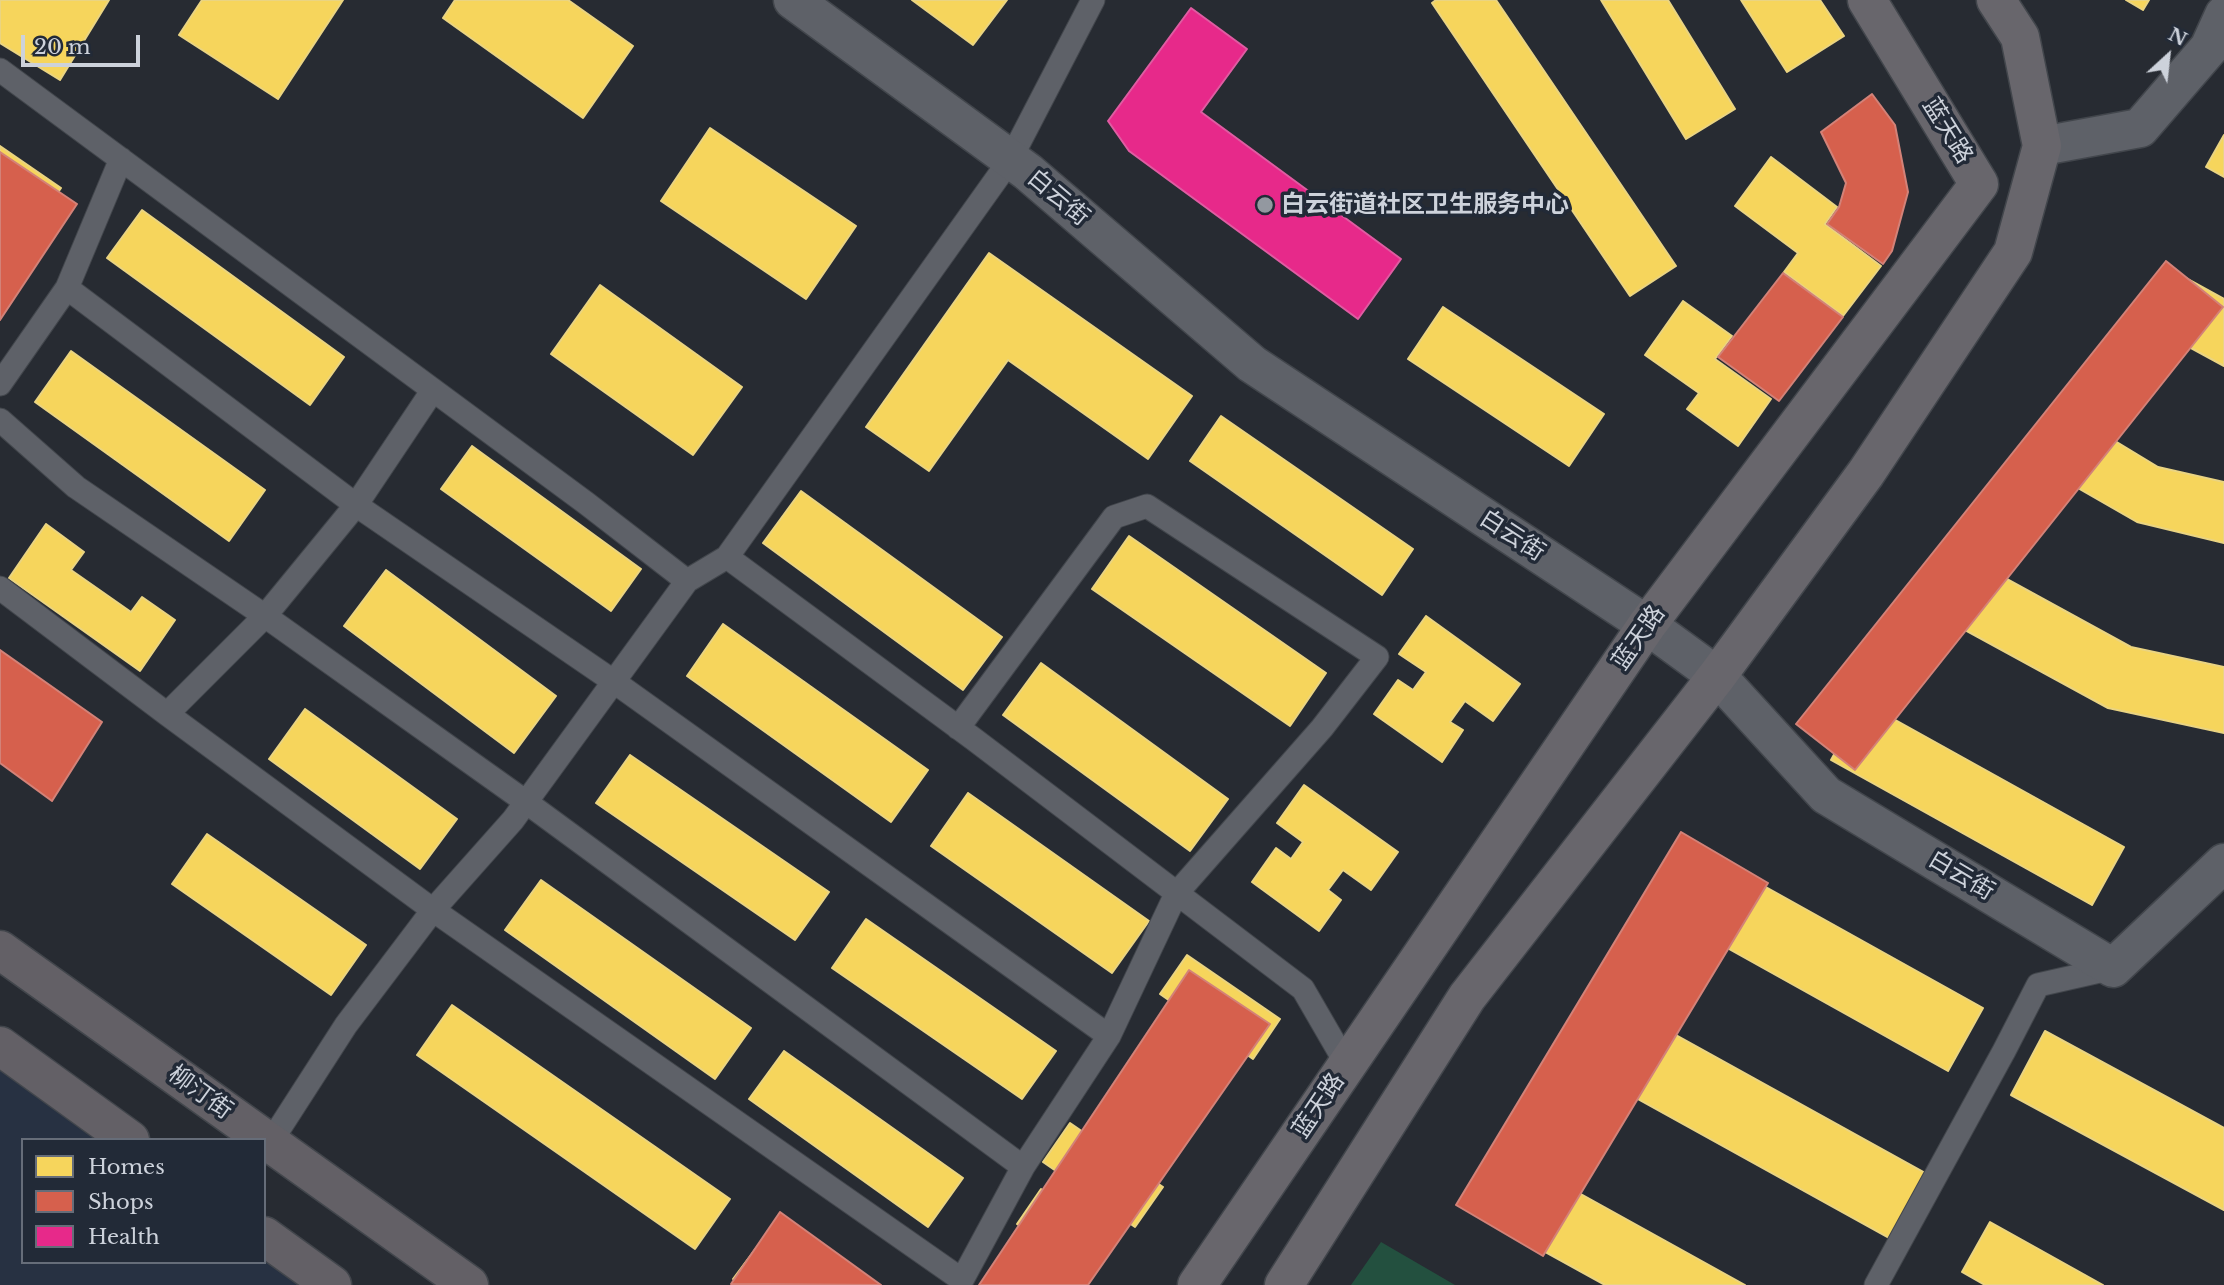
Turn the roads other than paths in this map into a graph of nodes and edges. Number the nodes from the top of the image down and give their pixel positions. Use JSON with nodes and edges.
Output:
{"nodes":[{"id":1,"x":793,"y":0,"type":"edge"},
{"id":2,"x":1093,"y":0,"type":"edge"},
{"id":3,"x":1867,"y":0,"type":"edge"},
{"id":4,"x":1996,"y":0,"type":"edge"},
{"id":5,"x":2219,"y":39,"type":"edge"},
{"id":6,"x":0,"y":70,"type":"edge"},
{"id":7,"x":2042,"y":146,"type":"junction"},
{"id":8,"x":121,"y":159,"type":"junction"},
{"id":9,"x":1010,"y":160,"type":"junction"},
{"id":10,"x":67,"y":288,"type":"junction"},
{"id":11,"x":0,"y":384,"type":"edge"},
{"id":12,"x":433,"y":390,"type":"junction"},
{"id":13,"x":0,"y":419,"type":"edge"},
{"id":14,"x":356,"y":505,"type":"junction"},
{"id":15,"x":726,"y":557,"type":"junction"},
{"id":16,"x":687,"y":580,"type":"junction"},
{"id":17,"x":0,"y":588,"type":"edge"},
{"id":18,"x":265,"y":616,"type":"junction"},
{"id":19,"x":1647,"y":625,"type":"junction"},
{"id":20,"x":1717,"y":676,"type":"junction"},
{"id":21,"x":613,"y":681,"type":"junction"},
{"id":22,"x":167,"y":714,"type":"junction"},
{"id":23,"x":958,"y":728,"type":"junction"},
{"id":24,"x":526,"y":802,"type":"junction"},
{"id":25,"x":2224,"y":863,"type":"edge"},
{"id":26,"x":1176,"y":894,"type":"junction"},
{"id":27,"x":433,"y":910,"type":"junction"},
{"id":28,"x":0,"y":950,"type":"edge"},
{"id":29,"x":2113,"y":968,"type":"junction"},
{"id":30,"x":1109,"y":1036,"type":"junction"},
{"id":31,"x":0,"y":1046,"type":"edge"},
{"id":32,"x":1348,"y":1065,"type":"junction"},
{"id":33,"x":127,"y":1138,"type":"edge"},
{"id":34,"x":263,"y":1138,"type":"edge"},
{"id":35,"x":266,"y":1140,"type":"edge"},
{"id":36,"x":270,"y":1143,"type":"junction"},
{"id":37,"x":1023,"y":1167,"type":"junction"},
{"id":38,"x":266,"y":1237,"type":"edge"},
{"id":39,"x":332,"y":1285,"type":"edge"},
{"id":40,"x":469,"y":1285,"type":"edge"},
{"id":41,"x":1197,"y":1285,"type":"edge"},
{"id":42,"x":1284,"y":1285,"type":"edge"},
{"id":43,"x":1876,"y":1285,"type":"edge"}],
"edges":[{"from":1,"to":9,"type":"street","name":"白云街"},
{"from":2,"to":9,"type":"lane"},
{"from":3,"to":19,"type":"street","name":"蓝天路"},
{"from":4,"to":7,"type":"street"},
{"from":5,"to":7,"type":"street"},
{"from":6,"to":8,"type":"lane"},
{"from":7,"to":20,"type":"street"},
{"from":8,"to":10,"type":"lane"},
{"from":8,"to":12,"type":"lane"},
{"from":9,"to":15,"type":"lane"},
{"from":9,"to":19,"type":"street","name":"白云街"},
{"from":10,"to":11,"type":"lane"},
{"from":10,"to":14,"type":"lane"},
{"from":12,"to":14,"type":"lane"},
{"from":12,"to":16,"type":"lane"},
{"from":13,"to":18,"type":"lane"},
{"from":14,"to":18,"type":"lane"},
{"from":14,"to":21,"type":"lane"},
{"from":15,"to":16,"type":"lane"},
{"from":15,"to":23,"type":"lane"},
{"from":16,"to":21,"type":"lane"},
{"from":17,"to":22,"type":"lane"},
{"from":18,"to":22,"type":"lane"},
{"from":18,"to":24,"type":"lane"},
{"from":19,"to":20,"type":"street","name":"白云街"},
{"from":19,"to":32,"type":"street","name":"蓝天路"},
{"from":20,"to":29,"type":"street","name":"白云街"},
{"from":20,"to":42,"type":"street"},
{"from":21,"to":24,"type":"lane"},
{"from":21,"to":30,"type":"lane"},
{"from":22,"to":27,"type":"lane"},
{"from":23,"to":26,"type":"lane"},
{"from":23,"to":26,"type":"lane"},
{"from":24,"to":27,"type":"lane"},
{"from":24,"to":37,"type":"lane"},
{"from":25,"to":29,"type":"street"},
{"from":26,"to":30,"type":"lane"},
{"from":26,"to":32,"type":"lane"},
{"from":27,"to":36,"type":"lane"},
{"from":27,"to":37,"type":"lane"},
{"from":28,"to":34,"type":"main road","name":"柳汀街"},
{"from":29,"to":43,"type":"lane"},
{"from":30,"to":37,"type":"lane"},
{"from":31,"to":33,"type":"main road"},
{"from":32,"to":41,"type":"street","name":"蓝天路"},
{"from":35,"to":36,"type":"main road","name":"柳汀街"},
{"from":36,"to":40,"type":"main road","name":"柳汀街"},
{"from":38,"to":39,"type":"main road"}]}
